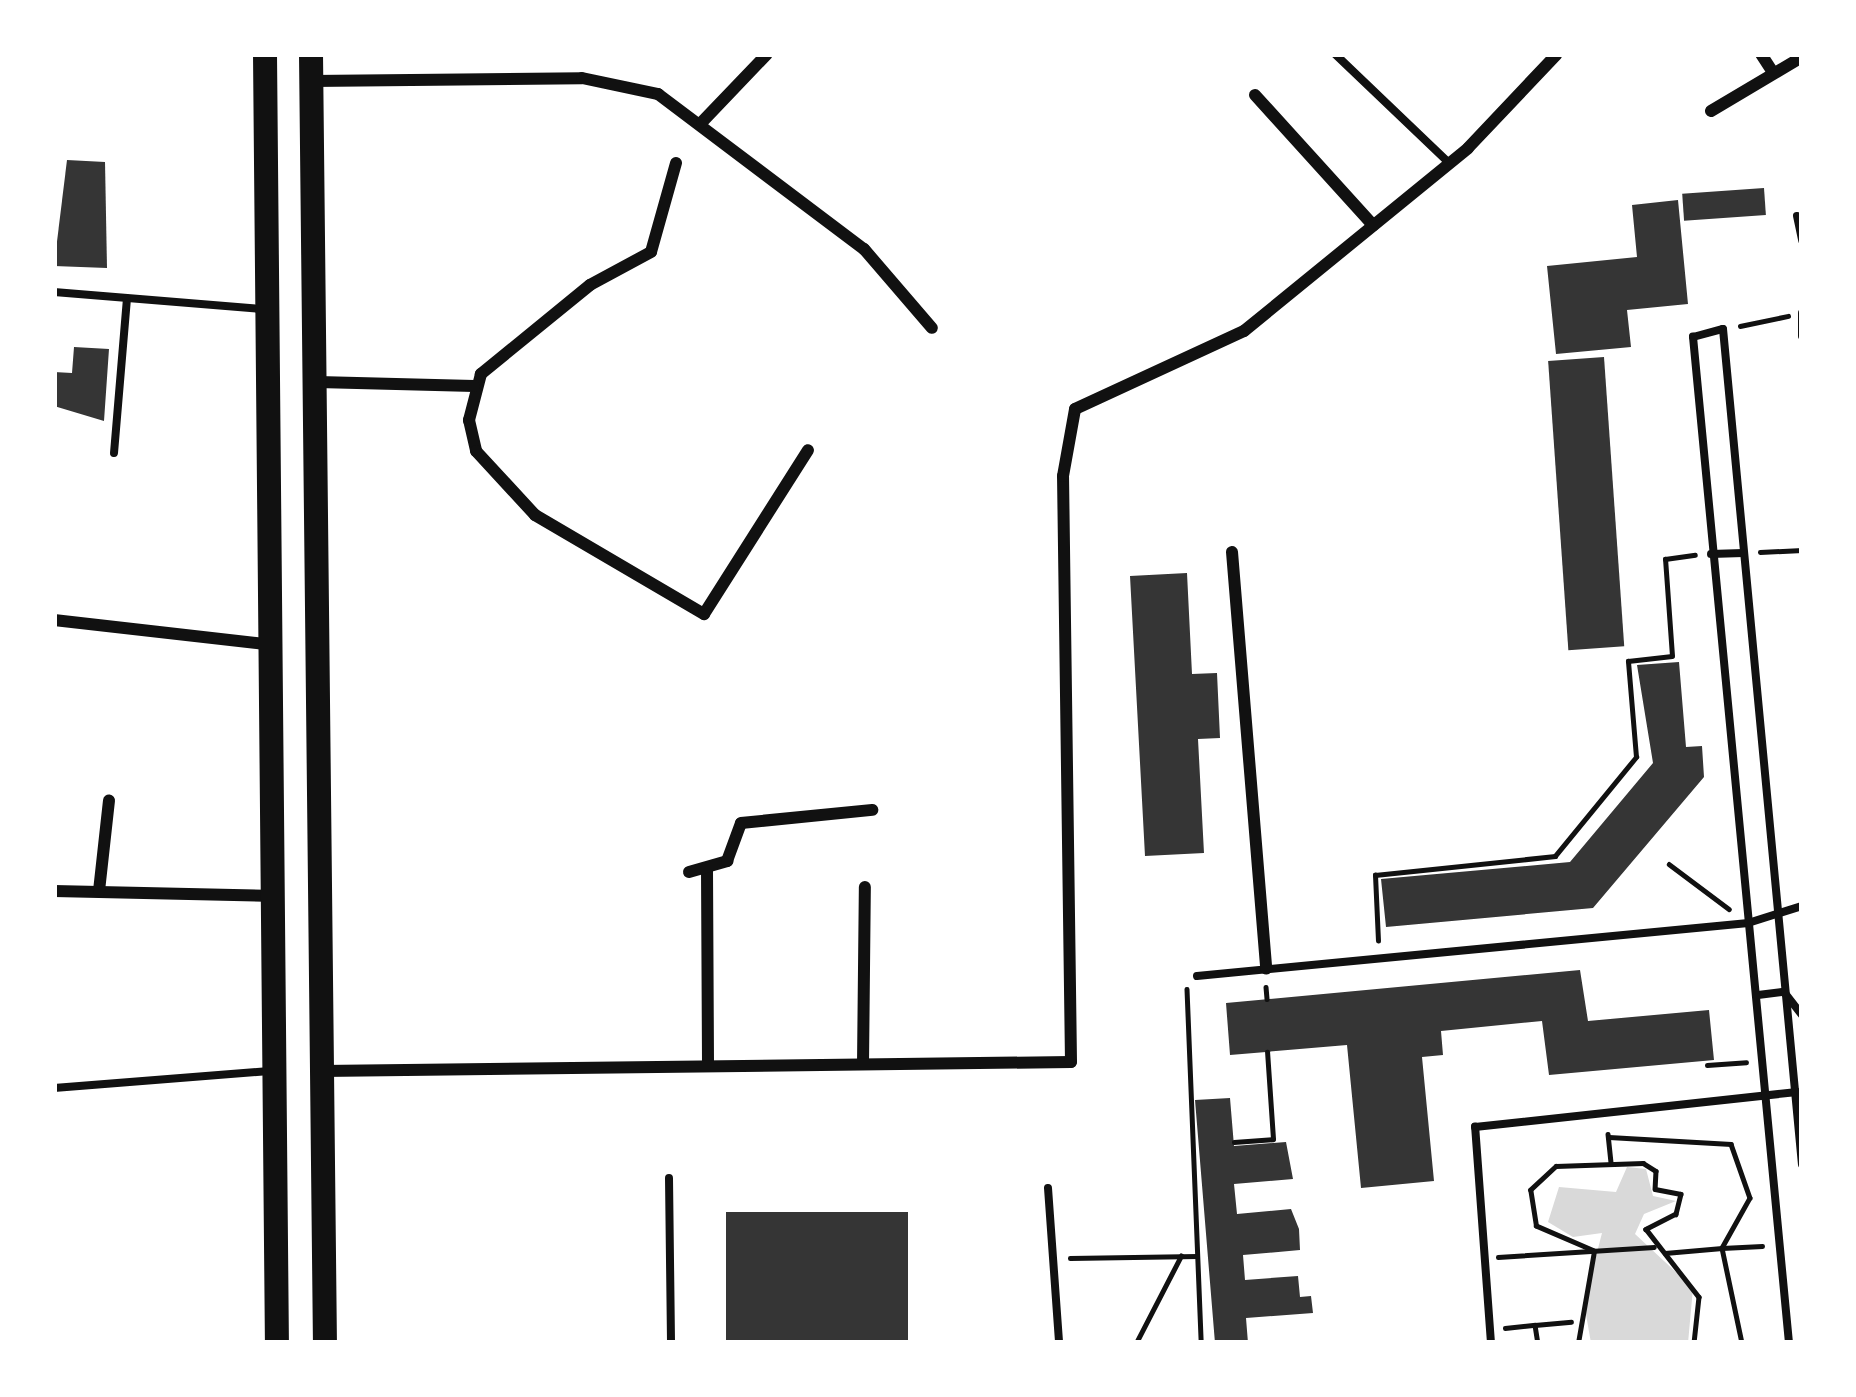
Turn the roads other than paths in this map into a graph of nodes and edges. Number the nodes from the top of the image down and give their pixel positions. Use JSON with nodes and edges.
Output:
{"nodes":[{"id":1,"x":265,"y":54,"type":"edge"},
{"id":2,"x":311,"y":54,"type":"edge"},
{"id":3,"x":766,"y":54,"type":"edge"},
{"id":4,"x":1335,"y":54,"type":"edge"},
{"id":5,"x":1557,"y":54,"type":"edge"},
{"id":6,"x":1761,"y":54,"type":"edge"},
{"id":7,"x":1802,"y":57,"type":"edge"},
{"id":8,"x":1772,"y":71,"type":"junction"},
{"id":9,"x":311,"y":81,"type":"junction"},
{"id":10,"x":1255,"y":95,"type":"dead end"},
{"id":11,"x":1711,"y":111,"type":"dead end"},
{"id":12,"x":702,"y":122,"type":"junction"},
{"id":13,"x":676,"y":163,"type":"dead end"},
{"id":14,"x":1449,"y":164,"type":"junction"},
{"id":15,"x":1797,"y":216,"type":"dead end"},
{"id":16,"x":1373,"y":225,"type":"junction"},
{"id":17,"x":1802,"y":240,"type":"edge"},
{"id":18,"x":54,"y":292,"type":"edge"},
{"id":19,"x":128,"y":298,"type":"junction"},
{"id":20,"x":269,"y":310,"type":"junction"},
{"id":21,"x":1800,"y":314,"type":"edge"},
{"id":22,"x":932,"y":328,"type":"dead end"},
{"id":23,"x":1802,"y":336,"type":"edge"},
{"id":24,"x":318,"y":382,"type":"junction"},
{"id":25,"x":475,"y":386,"type":"junction"},
{"id":26,"x":808,"y":450,"type":"dead end"},
{"id":27,"x":114,"y":453,"type":"dead end"},
{"id":28,"x":1232,"y":552,"type":"dead end"},
{"id":29,"x":1743,"y":553,"type":"junction"},
{"id":30,"x":1711,"y":554,"type":"junction"},
{"id":31,"x":54,"y":620,"type":"edge"},
{"id":32,"x":273,"y":645,"type":"junction"},
{"id":33,"x":109,"y":801,"type":"dead end"},
{"id":34,"x":872,"y":810,"type":"dead end"},
{"id":35,"x":707,"y":869,"type":"junction"},
{"id":36,"x":689,"y":872,"type":"dead end"},
{"id":37,"x":865,"y":887,"type":"dead end"},
{"id":38,"x":54,"y":891,"type":"edge"},
{"id":39,"x":98,"y":891,"type":"junction"},
{"id":40,"x":276,"y":896,"type":"junction"},
{"id":41,"x":1802,"y":906,"type":"edge"},
{"id":42,"x":1778,"y":908,"type":"junction"},
{"id":43,"x":1748,"y":923,"type":"junction"},
{"id":44,"x":1266,"y":969,"type":"junction"},
{"id":45,"x":1197,"y":976,"type":"road end"},
{"id":46,"x":1784,"y":992,"type":"junction"},
{"id":47,"x":1758,"y":995,"type":"junction"},
{"id":48,"x":1802,"y":1015,"type":"edge"},
{"id":49,"x":863,"y":1064,"type":"junction"},
{"id":50,"x":708,"y":1066,"type":"junction"},
{"id":51,"x":273,"y":1071,"type":"junction"},
{"id":52,"x":322,"y":1071,"type":"junction"},
{"id":53,"x":54,"y":1088,"type":"edge"},
{"id":54,"x":1796,"y":1092,"type":"junction"},
{"id":55,"x":1766,"y":1093,"type":"junction"},
{"id":56,"x":1802,"y":1164,"type":"edge"},
{"id":57,"x":669,"y":1178,"type":"dead end"},
{"id":58,"x":1048,"y":1188,"type":"dead end"},
{"id":59,"x":277,"y":1343,"type":"edge"},
{"id":60,"x":325,"y":1343,"type":"edge"},
{"id":61,"x":671,"y":1343,"type":"edge"},
{"id":62,"x":1059,"y":1343,"type":"edge"},
{"id":63,"x":1491,"y":1343,"type":"edge"},
{"id":64,"x":1789,"y":1343,"type":"edge"}],
"edges":[{"from":1,"to":20,"type":"highway"},
{"from":2,"to":9,"type":"highway"},
{"from":3,"to":12,"type":"street"},
{"from":4,"to":14,"type":"lane"},
{"from":5,"to":14,"type":"street"},
{"from":6,"to":8,"type":"street"},
{"from":7,"to":8,"type":"street"},
{"from":8,"to":11,"type":"street"},
{"from":9,"to":12,"type":"street"},
{"from":9,"to":24,"type":"highway"},
{"from":10,"to":16,"type":"street"},
{"from":12,"to":22,"type":"street"},
{"from":13,"to":25,"type":"street"},
{"from":14,"to":16,"type":"street"},
{"from":15,"to":17,"type":"lane"},
{"from":16,"to":49,"type":"street"},
{"from":18,"to":19,"type":"lane"},
{"from":19,"to":20,"type":"lane"},
{"from":19,"to":27,"type":"lane"},
{"from":20,"to":32,"type":"highway"},
{"from":21,"to":23,"type":"lane"},
{"from":24,"to":25,"type":"street"},
{"from":24,"to":52,"type":"highway"},
{"from":25,"to":26,"type":"street"},
{"from":28,"to":44,"type":"street"},
{"from":29,"to":30,"type":"lane"},
{"from":29,"to":30,"type":"lane"},
{"from":29,"to":42,"type":"lane"},
{"from":30,"to":43,"type":"lane"},
{"from":31,"to":32,"type":"street"},
{"from":32,"to":40,"type":"highway"},
{"from":33,"to":39,"type":"street"},
{"from":34,"to":35,"type":"street"},
{"from":35,"to":36,"type":"street"},
{"from":35,"to":50,"type":"street"},
{"from":37,"to":49,"type":"street"},
{"from":38,"to":39,"type":"street"},
{"from":39,"to":40,"type":"street"},
{"from":40,"to":51,"type":"highway"},
{"from":41,"to":42,"type":"lane"},
{"from":42,"to":43,"type":"lane"},
{"from":42,"to":46,"type":"lane"},
{"from":43,"to":44,"type":"lane"},
{"from":43,"to":47,"type":"lane"},
{"from":44,"to":45,"type":"lane"},
{"from":46,"to":47,"type":"lane"},
{"from":46,"to":48,"type":"lane"},
{"from":46,"to":54,"type":"lane"},
{"from":47,"to":55,"type":"lane"},
{"from":49,"to":50,"type":"street"},
{"from":50,"to":52,"type":"street"},
{"from":51,"to":53,"type":"lane"},
{"from":51,"to":59,"type":"highway"},
{"from":52,"to":60,"type":"highway"},
{"from":54,"to":55,"type":"lane"},
{"from":54,"to":56,"type":"lane"},
{"from":55,"to":63,"type":"lane"},
{"from":55,"to":64,"type":"lane"},
{"from":57,"to":61,"type":"lane"},
{"from":58,"to":62,"type":"lane"}]}
